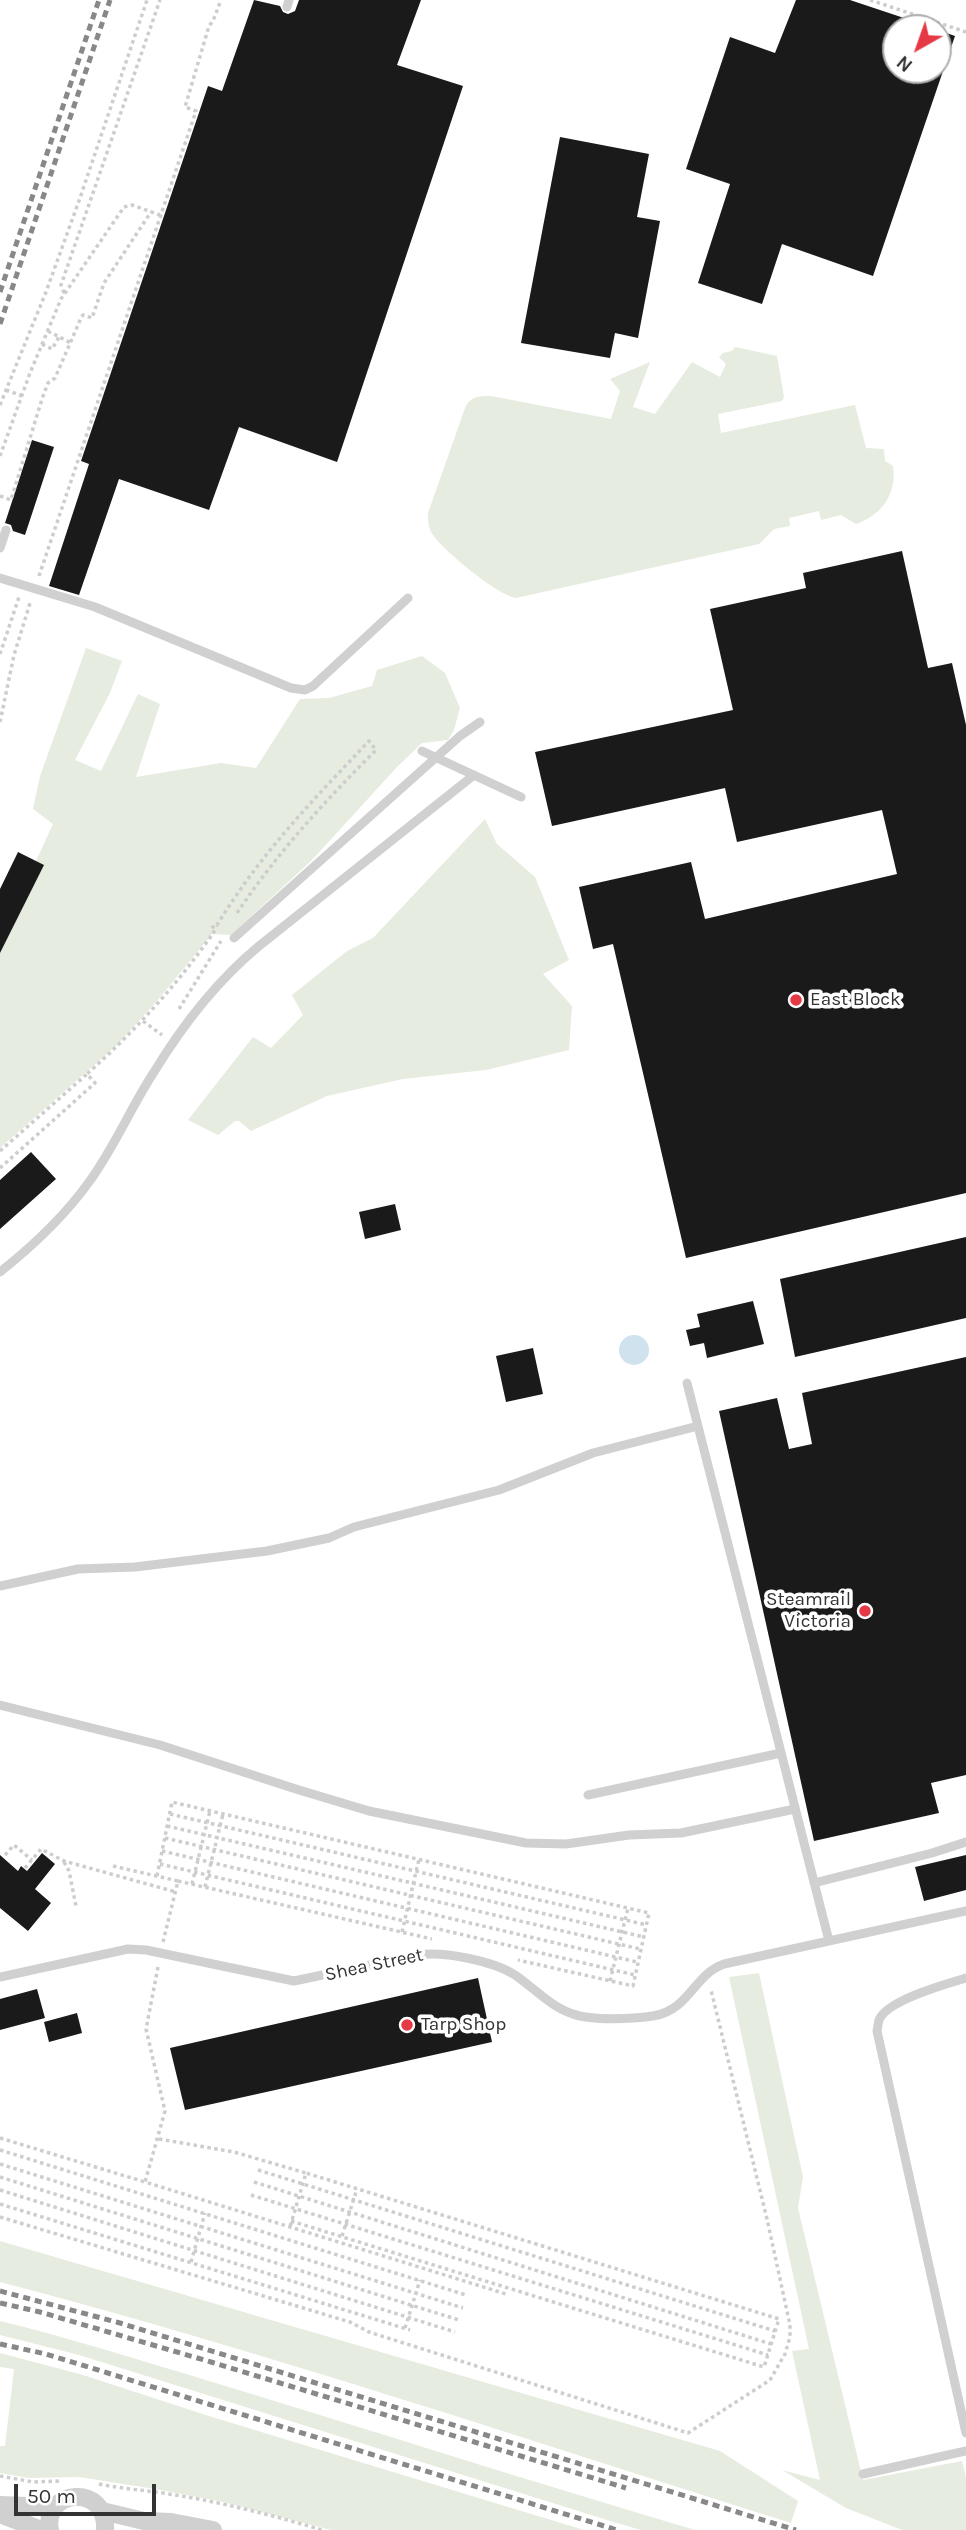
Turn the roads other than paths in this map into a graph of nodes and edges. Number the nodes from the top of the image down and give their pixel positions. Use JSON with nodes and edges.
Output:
{"nodes":[{"id":1,"x":6,"y":530,"type":"dead end"},
{"id":2,"x":0,"y":548,"type":"edge"},
{"id":3,"x":0,"y":578,"type":"edge"},
{"id":4,"x":408,"y":597,"type":"dead end"},
{"id":5,"x":481,"y":722,"type":"dead end"},
{"id":6,"x":422,"y":751,"type":"dead end"},
{"id":7,"x":436,"y":758,"type":"junction"},
{"id":8,"x":474,"y":775,"type":"junction"},
{"id":9,"x":521,"y":797,"type":"dead end"},
{"id":10,"x":234,"y":938,"type":"dead end"},
{"id":11,"x":0,"y":1272,"type":"edge"},
{"id":12,"x":687,"y":1383,"type":"dead end"},
{"id":13,"x":698,"y":1426,"type":"junction"},
{"id":14,"x":0,"y":1586,"type":"edge"},
{"id":15,"x":0,"y":1705,"type":"edge"},
{"id":16,"x":781,"y":1753,"type":"junction"},
{"id":17,"x":588,"y":1795,"type":"dead end"},
{"id":18,"x":795,"y":1809,"type":"junction"},
{"id":19,"x":966,"y":1842,"type":"edge"},
{"id":20,"x":814,"y":1883,"type":"junction"},
{"id":21,"x":966,"y":1911,"type":"edge"},
{"id":22,"x":829,"y":1941,"type":"junction"},
{"id":23,"x":0,"y":1977,"type":"edge"},
{"id":24,"x":966,"y":1979,"type":"edge"},
{"id":25,"x":966,"y":2433,"type":"edge"},
{"id":26,"x":966,"y":2451,"type":"edge"},
{"id":27,"x":863,"y":2474,"type":"dead end"},
{"id":28,"x":0,"y":2505,"type":"edge"},
{"id":29,"x":55,"y":2507,"type":"junction"},
{"id":30,"x":102,"y":2511,"type":"junction"},
{"id":31,"x":0,"y":2514,"type":"edge"},
{"id":32,"x":144,"y":2521,"type":"junction"},
{"id":33,"x":41,"y":2530,"type":"edge"},
{"id":34,"x":50,"y":2530,"type":"edge"},
{"id":35,"x":104,"y":2530,"type":"edge"},
{"id":36,"x":121,"y":2530,"type":"edge"},
{"id":37,"x":213,"y":2530,"type":"edge"}],
"edges":[{"from":1,"to":2,"type":"lane"},
{"from":3,"to":4,"type":"lane"},
{"from":5,"to":7,"type":"lane"},
{"from":6,"to":7,"type":"lane"},
{"from":7,"to":8,"type":"lane"},
{"from":7,"to":10,"type":"lane"},
{"from":8,"to":9,"type":"lane"},
{"from":8,"to":11,"type":"lane"},
{"from":12,"to":13,"type":"lane"},
{"from":13,"to":14,"type":"lane"},
{"from":13,"to":16,"type":"lane"},
{"from":15,"to":18,"type":"lane"},
{"from":16,"to":17,"type":"lane"},
{"from":16,"to":18,"type":"lane"},
{"from":18,"to":20,"type":"lane"},
{"from":19,"to":20,"type":"lane"},
{"from":20,"to":22,"type":"lane"},
{"from":21,"to":22,"type":"lane"},
{"from":22,"to":23,"type":"lane","name":"Shea Street"},
{"from":24,"to":25,"type":"lane"},
{"from":26,"to":27,"type":"lane"},
{"from":28,"to":29,"type":"street"},
{"from":29,"to":30,"type":"street"},
{"from":29,"to":34,"type":"street"},
{"from":30,"to":32,"type":"street"},
{"from":30,"to":35,"type":"street"},
{"from":31,"to":33,"type":"street"},
{"from":32,"to":36,"type":"street"},
{"from":32,"to":37,"type":"street"}]}
